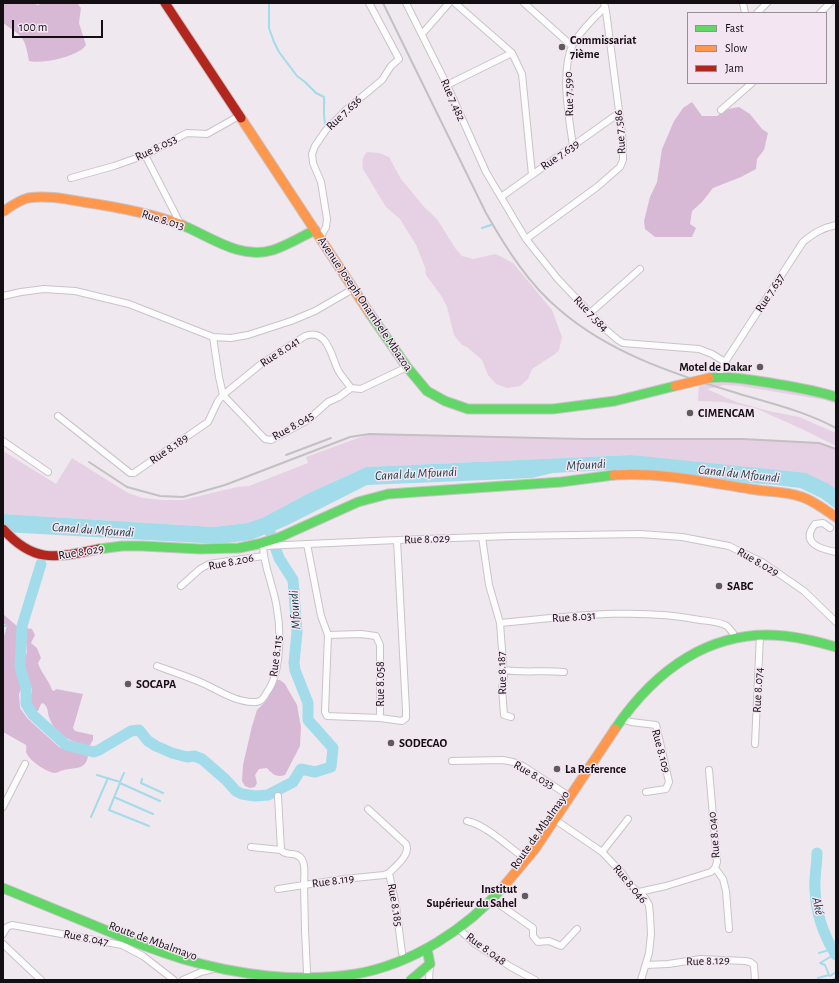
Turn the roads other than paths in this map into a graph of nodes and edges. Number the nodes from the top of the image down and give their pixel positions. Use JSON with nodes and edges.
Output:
{"nodes":[{"id":1,"x":165,"y":3,"type":"edge"},
{"id":2,"x":369,"y":3,"type":"edge"},
{"id":3,"x":406,"y":3,"type":"edge"},
{"id":4,"x":449,"y":3,"type":"edge"},
{"id":5,"x":455,"y":3,"type":"edge"},
{"id":6,"x":524,"y":3,"type":"edge"},
{"id":7,"x":767,"y":3,"type":"edge"},
{"id":8,"x":830,"y":3,"type":"edge"},
{"id":9,"x":605,"y":5,"type":"edge"},
{"id":10,"x":758,"y":12,"type":"edge"},
{"id":11,"x":821,"y":12,"type":"edge"},
{"id":12,"x":422,"y":34,"type":"junction"},
{"id":13,"x":572,"y":46,"type":"junction"},
{"id":14,"x":512,"y":53,"type":"junction"},
{"id":15,"x":751,"y":84,"type":"edge"},
{"id":16,"x":447,"y":85,"type":"junction"},
{"id":17,"x":721,"y":110,"type":"dead end"},
{"id":18,"x":619,"y":113,"type":"junction"},
{"id":19,"x":239,"y":116,"type":"junction"},
{"id":20,"x":573,"y":146,"type":"junction"},
{"id":21,"x":145,"y":155,"type":"junction"},
{"id":22,"x":532,"y":175,"type":"junction"},
{"id":23,"x":71,"y":178,"type":"dead end"},
{"id":24,"x":501,"y":197,"type":"junction"},
{"id":25,"x":3,"y":213,"type":"edge"},
{"id":26,"x":181,"y":225,"type":"junction"},
{"id":27,"x":836,"y":225,"type":"edge"},
{"id":28,"x":315,"y":230,"type":"junction"},
{"id":29,"x":320,"y":238,"type":"junction"},
{"id":30,"x":526,"y":239,"type":"junction"},
{"id":31,"x":640,"y":269,"type":"dead end"},
{"id":32,"x":353,"y":289,"type":"junction"},
{"id":33,"x":3,"y":296,"type":"edge"},
{"id":34,"x":590,"y":313,"type":"junction"},
{"id":35,"x":213,"y":337,"type":"junction"},
{"id":36,"x":725,"y":362,"type":"junction"},
{"id":37,"x":407,"y":367,"type":"junction"},
{"id":38,"x":714,"y":378,"type":"junction"},
{"id":39,"x":351,"y":388,"type":"junction"},
{"id":40,"x":223,"y":395,"type":"junction"},
{"id":41,"x":836,"y":397,"type":"edge"},
{"id":42,"x":58,"y":416,"type":"dead end"},
{"id":43,"x":3,"y":441,"type":"edge"},
{"id":44,"x":48,"y":472,"type":"dead end"},
{"id":45,"x":836,"y":516,"type":"edge"},
{"id":46,"x":830,"y":528,"type":"dead end"},
{"id":47,"x":5,"y":533,"type":"edge"},
{"id":48,"x":482,"y":537,"type":"junction"},
{"id":49,"x":397,"y":540,"type":"junction"},
{"id":50,"x":307,"y":544,"type":"junction"},
{"id":51,"x":261,"y":545,"type":"junction"},
{"id":52,"x":836,"y":552,"type":"edge"},
{"id":53,"x":263,"y":556,"type":"junction"},
{"id":54,"x":181,"y":586,"type":"dead end"},
{"id":55,"x":836,"y":622,"type":"edge"},
{"id":56,"x":500,"y":623,"type":"junction"},
{"id":57,"x":734,"y":632,"type":"junction"},
{"id":58,"x":328,"y":635,"type":"junction"},
{"id":59,"x":760,"y":635,"type":"junction"},
{"id":60,"x":836,"y":641,"type":"edge"},
{"id":61,"x":836,"y":647,"type":"edge"},
{"id":62,"x":156,"y":666,"type":"dead end"},
{"id":63,"x":503,"y":670,"type":"junction"},
{"id":64,"x":564,"y":672,"type":"dead end"},
{"id":65,"x":511,"y":717,"type":"dead end"},
{"id":66,"x":380,"y":718,"type":"junction"},
{"id":67,"x":622,"y":719,"type":"junction"},
{"id":68,"x":755,"y":744,"type":"dead end"},
{"id":69,"x":452,"y":760,"type":"dead end"},
{"id":70,"x":25,"y":764,"type":"dead end"},
{"id":71,"x":709,"y":770,"type":"dead end"},
{"id":72,"x":646,"y":792,"type":"dead end"},
{"id":73,"x":566,"y":794,"type":"junction"},
{"id":74,"x":278,"y":796,"type":"dead end"},
{"id":75,"x":3,"y":807,"type":"edge"},
{"id":76,"x":368,"y":809,"type":"dead end"},
{"id":77,"x":552,"y":818,"type":"junction"},
{"id":78,"x":628,"y":819,"type":"dead end"},
{"id":79,"x":467,"y":821,"type":"dead end"},
{"id":80,"x":251,"y":847,"type":"dead end"},
{"id":81,"x":281,"y":850,"type":"junction"},
{"id":82,"x":602,"y":852,"type":"junction"},
{"id":83,"x":523,"y":857,"type":"junction"},
{"id":84,"x":715,"y":868,"type":"junction"},
{"id":85,"x":389,"y":873,"type":"junction"},
{"id":86,"x":3,"y":881,"type":"edge"},
{"id":87,"x":304,"y":885,"type":"junction"},
{"id":88,"x":3,"y":888,"type":"edge"},
{"id":89,"x":278,"y":889,"type":"dead end"},
{"id":90,"x":639,"y":892,"type":"junction"},
{"id":91,"x":493,"y":900,"type":"junction"},
{"id":92,"x":459,"y":929,"type":"junction"},
{"id":93,"x":577,"y":929,"type":"dead end"},
{"id":94,"x":730,"y":929,"type":"dead end"},
{"id":95,"x":3,"y":934,"type":"edge"},
{"id":96,"x":3,"y":944,"type":"edge"},
{"id":97,"x":427,"y":949,"type":"junction"},
{"id":98,"x":402,"y":953,"type":"junction"},
{"id":99,"x":430,"y":964,"type":"junction"},
{"id":100,"x":646,"y":965,"type":"junction"},
{"id":101,"x":219,"y":968,"type":"junction"},
{"id":102,"x":307,"y":972,"type":"junction"},
{"id":103,"x":41,"y":980,"type":"edge"},
{"id":104,"x":174,"y":980,"type":"edge"},
{"id":105,"x":183,"y":980,"type":"edge"},
{"id":106,"x":411,"y":980,"type":"edge"},
{"id":107,"x":429,"y":980,"type":"edge"},
{"id":108,"x":535,"y":980,"type":"edge"},
{"id":109,"x":641,"y":980,"type":"edge"},
{"id":110,"x":755,"y":980,"type":"edge"}],
"edges":[{"from":1,"to":19,"type":"main road","name":"Avenue Joseph Onambele Mbazoa"},
{"from":2,"to":29,"type":"street","name":"Rue 7.636"},
{"from":3,"to":12,"type":"street","name":"Rue 7.482"},
{"from":4,"to":12,"type":"street"},
{"from":5,"to":14,"type":"street"},
{"from":6,"to":13,"type":"street"},
{"from":7,"to":10,"type":"street"},
{"from":8,"to":11,"type":"street"},
{"from":9,"to":13,"type":"street","name":"Rue 7.590"},
{"from":9,"to":18,"type":"street","name":"Rue 7.586"},
{"from":12,"to":16,"type":"street","name":"Rue 7.482"},
{"from":13,"to":20,"type":"street","name":"Rue 7.590"},
{"from":14,"to":16,"type":"street"},
{"from":14,"to":22,"type":"street"},
{"from":15,"to":17,"type":"street"},
{"from":16,"to":24,"type":"street","name":"Rue 7.482"},
{"from":18,"to":20,"type":"street","name":"Rue 7.639"},
{"from":18,"to":30,"type":"street","name":"Rue 7.586"},
{"from":19,"to":21,"type":"street","name":"Rue 8.053"},
{"from":19,"to":28,"type":"main road","name":"Avenue Joseph Onambele Mbazoa"},
{"from":20,"to":22,"type":"street","name":"Rue 7.639"},
{"from":21,"to":23,"type":"street","name":"Rue 8.053"},
{"from":21,"to":26,"type":"street"},
{"from":22,"to":24,"type":"street","name":"Rue 7.639"},
{"from":24,"to":30,"type":"street","name":"Rue 7.584"},
{"from":25,"to":26,"type":"main road","name":"Rue 8.013"},
{"from":26,"to":28,"type":"main road","name":"Rue 8.013"},
{"from":27,"to":36,"type":"street","name":"Rue 7.637"},
{"from":28,"to":29,"type":"main road","name":"Avenue Joseph Onambele Mbazoa"},
{"from":29,"to":32,"type":"main road","name":"Avenue Joseph Onambele Mbazoa"},
{"from":30,"to":34,"type":"street","name":"Rue 7.584"},
{"from":31,"to":34,"type":"street"},
{"from":32,"to":35,"type":"street"},
{"from":32,"to":37,"type":"main road","name":"Avenue Joseph Onambele Mbazoa"},
{"from":33,"to":35,"type":"street"},
{"from":34,"to":36,"type":"street","name":"Rue 7.584"},
{"from":35,"to":40,"type":"street"},
{"from":36,"to":38,"type":"street","name":"Rue 7.637"},
{"from":37,"to":38,"type":"main road","name":"Avenue Joseph Onambele Mbazoa","bridge":true},
{"from":37,"to":39,"type":"street"},
{"from":38,"to":41,"type":"main road","name":"Avenue Joseph Onambele Mbazoa"},
{"from":39,"to":40,"type":"street","name":"Rue 8.045"},
{"from":39,"to":40,"type":"street","name":"Rue 8.041"},
{"from":40,"to":42,"type":"street","name":"Rue 8.189"},
{"from":43,"to":44,"type":"street"},
{"from":45,"to":51,"type":"main road"},
{"from":46,"to":52,"type":"street"},
{"from":47,"to":51,"type":"main road","name":"Rue 8.029"},
{"from":48,"to":49,"type":"street","name":"Rue 8.029"},
{"from":48,"to":55,"type":"street","name":"Rue 8.029"},
{"from":48,"to":56,"type":"street"},
{"from":49,"to":50,"type":"street","name":"Rue 8.029"},
{"from":49,"to":66,"type":"street","name":"Rue 8.058"},
{"from":50,"to":51,"type":"street","name":"Rue 8.029"},
{"from":50,"to":58,"type":"street"},
{"from":51,"to":53,"type":"street","name":"Rue 8.115"},
{"from":53,"to":54,"type":"street","name":"Rue 8.206"},
{"from":53,"to":62,"type":"street","name":"Rue 8.115"},
{"from":56,"to":57,"type":"street","name":"Rue 8.031"},
{"from":56,"to":63,"type":"street","name":"Rue 8.187"},
{"from":57,"to":60,"type":"main road","name":"Route de Mbalmayo"},
{"from":57,"to":73,"type":"main road","name":"Route de Mbalmayo"},
{"from":58,"to":66,"type":"street","name":"Rue 8.058"},
{"from":58,"to":66,"type":"street"},
{"from":59,"to":61,"type":"main road"},
{"from":59,"to":67,"type":"main road"},
{"from":59,"to":68,"type":"street","name":"Rue 8.074"},
{"from":63,"to":64,"type":"street"},
{"from":63,"to":65,"type":"street","name":"Rue 8.187"},
{"from":67,"to":72,"type":"street","name":"Rue 8.109"},
{"from":67,"to":77,"type":"main road"},
{"from":69,"to":73,"type":"street","name":"Rue 8.033"},
{"from":70,"to":75,"type":"street"},
{"from":71,"to":84,"type":"street","name":"Rue 8.040"},
{"from":73,"to":77,"type":"main road","name":"Route de Mbalmayo"},
{"from":74,"to":81,"type":"street"},
{"from":76,"to":85,"type":"street","name":"Rue 8.185"},
{"from":77,"to":82,"type":"street","name":"Rue 8.046"},
{"from":77,"to":83,"type":"main road","name":"Route de Mbalmayo"},
{"from":77,"to":91,"type":"main road"},
{"from":78,"to":82,"type":"street"},
{"from":79,"to":83,"type":"street"},
{"from":80,"to":81,"type":"street"},
{"from":81,"to":87,"type":"street"},
{"from":82,"to":90,"type":"street","name":"Rue 8.046"},
{"from":83,"to":98,"type":"main road","name":"Route de Mbalmayo"},
{"from":84,"to":90,"type":"street","name":"Rue 8.040"},
{"from":84,"to":94,"type":"street"},
{"from":85,"to":87,"type":"street","name":"Rue 8.119"},
{"from":85,"to":98,"type":"street","name":"Rue 8.185"},
{"from":86,"to":102,"type":"main road","name":"Route de Mbalmayo"},
{"from":87,"to":89,"type":"street"},
{"from":87,"to":102,"type":"street","name":"Rue 8.119"},
{"from":88,"to":101,"type":"main road"},
{"from":90,"to":100,"type":"street","name":"Rue 8.046"},
{"from":91,"to":92,"type":"main road"},
{"from":91,"to":93,"type":"street"},
{"from":92,"to":97,"type":"main road"},
{"from":92,"to":108,"type":"street","name":"Rue 8.048"},
{"from":95,"to":104,"type":"street","name":"Rue 8.047"},
{"from":96,"to":103,"type":"street"},
{"from":97,"to":99,"type":"main road"},
{"from":97,"to":101,"type":"main road"},
{"from":98,"to":102,"type":"main road","name":"Route de Mbalmayo"},
{"from":99,"to":106,"type":"main road"},
{"from":99,"to":107,"type":"street"},
{"from":100,"to":109,"type":"street","name":"Rue 8.046"},
{"from":100,"to":110,"type":"street","name":"Rue 8.129"},
{"from":101,"to":105,"type":"street"}]}
